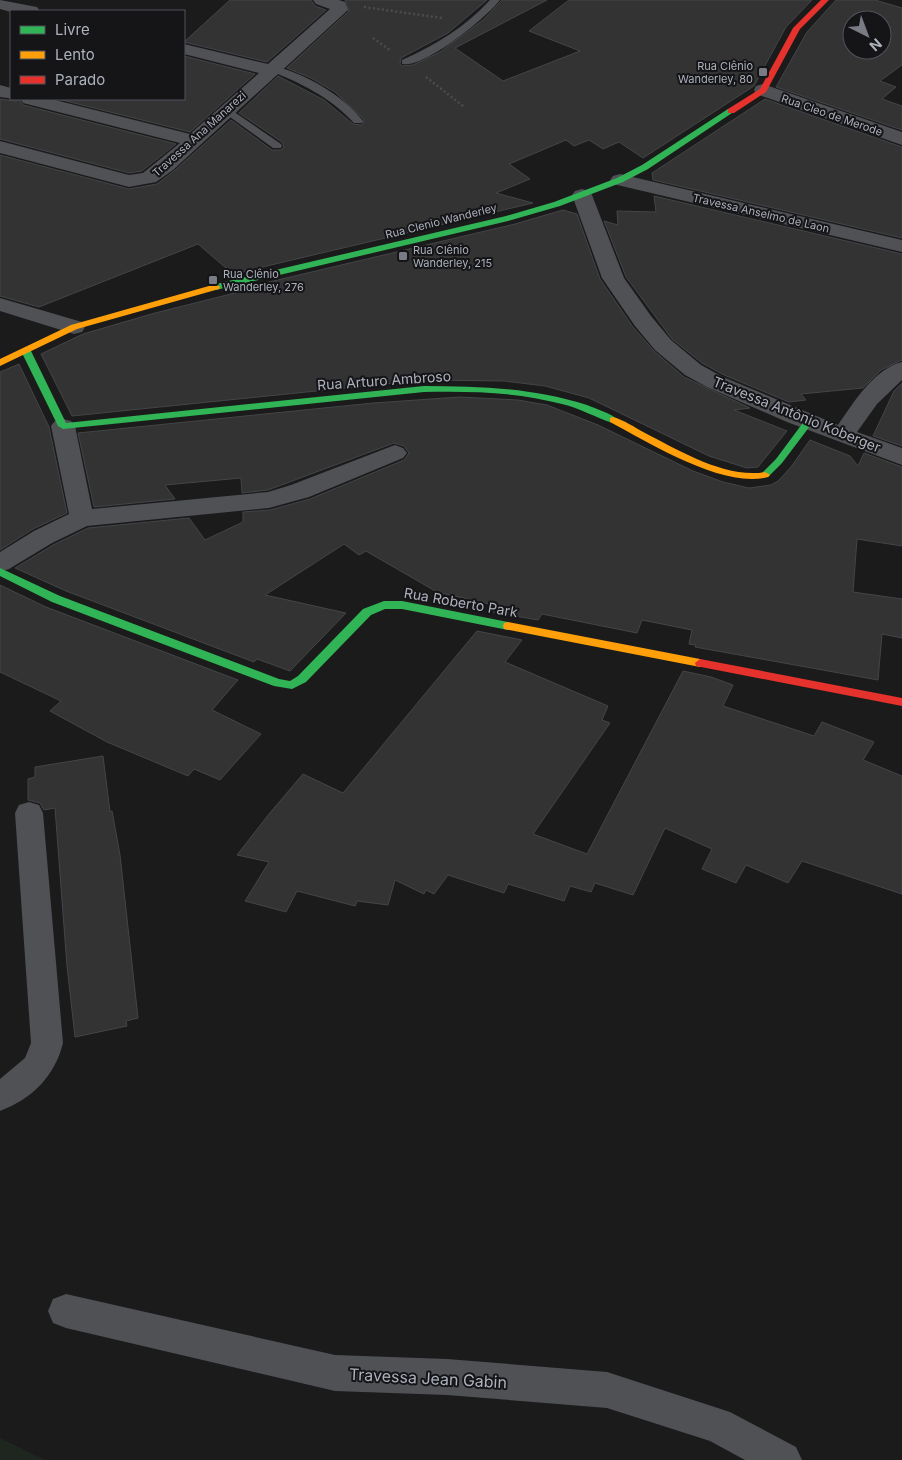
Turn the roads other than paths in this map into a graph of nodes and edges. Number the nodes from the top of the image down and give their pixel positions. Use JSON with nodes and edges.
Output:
{"nodes":[{"id":1,"x":496,"y":0,"type":"edge"},
{"id":2,"x":825,"y":0,"type":"edge"},
{"id":3,"x":330,"y":3,"type":"edge"},
{"id":4,"x":0,"y":4,"type":"edge"},
{"id":5,"x":27,"y":10,"type":"edge"},
{"id":6,"x":185,"y":49,"type":"edge"},
{"id":7,"x":406,"y":62,"type":"dead end"},
{"id":8,"x":271,"y":69,"type":"junction"},
{"id":9,"x":763,"y":90,"type":"junction"},
{"id":10,"x":34,"y":100,"type":"edge"},
{"id":11,"x":227,"y":110,"type":"junction"},
{"id":12,"x":358,"y":121,"type":"dead end"},
{"id":13,"x":902,"y":139,"type":"edge"},
{"id":14,"x":194,"y":141,"type":"junction"},
{"id":15,"x":277,"y":146,"type":"dead end"},
{"id":16,"x":0,"y":147,"type":"edge"},
{"id":17,"x":620,"y":180,"type":"junction"},
{"id":18,"x":582,"y":195,"type":"junction"},
{"id":19,"x":902,"y":246,"type":"edge"},
{"id":20,"x":0,"y":304,"type":"edge"},
{"id":21,"x":74,"y":327,"type":"junction"},
{"id":22,"x":26,"y":350,"type":"junction"},
{"id":23,"x":0,"y":364,"type":"edge"},
{"id":24,"x":902,"y":369,"type":"edge"},
{"id":25,"x":808,"y":422,"type":"junction"},
{"id":26,"x":63,"y":426,"type":"junction"},
{"id":27,"x":843,"y":435,"type":"junction"},
{"id":28,"x":395,"y":453,"type":"dead end"},
{"id":29,"x":902,"y":457,"type":"edge"},
{"id":30,"x":82,"y":518,"type":"junction"},
{"id":31,"x":0,"y":563,"type":"edge"},
{"id":32,"x":0,"y":572,"type":"edge"},
{"id":33,"x":902,"y":702,"type":"edge"},
{"id":34,"x":29,"y":813,"type":"dead end"},
{"id":35,"x":0,"y":1096,"type":"edge"},
{"id":36,"x":66,"y":1311,"type":"dead end"},
{"id":37,"x":783,"y":1460,"type":"edge"}],
"edges":[{"from":1,"to":7,"type":"lane"},
{"from":2,"to":9,"type":"street","name":"Rua Clenio Wanderley"},
{"from":3,"to":8,"type":"street","name":"Travessa Ana Manarezi"},
{"from":4,"to":5,"type":"street"},
{"from":6,"to":8,"type":"street"},
{"from":8,"to":11,"type":"street","name":"Travessa Ana Manarezi"},
{"from":8,"to":12,"type":"lane"},
{"from":9,"to":13,"type":"street","name":"Rua Cleo de Merode"},
{"from":9,"to":17,"type":"street","name":"Rua Clenio Wanderley"},
{"from":10,"to":14,"type":"street"},
{"from":11,"to":14,"type":"street","name":"Travessa Ana Manarezi"},
{"from":11,"to":15,"type":"lane"},
{"from":14,"to":16,"type":"street","name":"Travessa Ana Manarezi"},
{"from":17,"to":18,"type":"street","name":"Rua Clenio Wanderley"},
{"from":17,"to":19,"type":"street","name":"Travessa Anselmo de Laon"},
{"from":18,"to":21,"type":"street","name":"Rua Clenio Wanderley"},
{"from":18,"to":25,"type":"street","name":"Travessa Antônio Koberger"},
{"from":20,"to":21,"type":"street"},
{"from":21,"to":22,"type":"street","name":"Rua Clenio Wanderley"},
{"from":22,"to":23,"type":"street","name":"Rua Clenio Wanderley"},
{"from":22,"to":26,"type":"street"},
{"from":24,"to":27,"type":"street"},
{"from":25,"to":26,"type":"street","name":"Rua Arturo Ambroso"},
{"from":25,"to":27,"type":"street","name":"Travessa Antônio Koberger"},
{"from":26,"to":30,"type":"street"},
{"from":27,"to":29,"type":"street","name":"Travessa Antônio Koberger"},
{"from":28,"to":30,"type":"street"},
{"from":30,"to":31,"type":"street"},
{"from":32,"to":33,"type":"street","name":"Rua Roberto Park"},
{"from":34,"to":35,"type":"street"},
{"from":36,"to":37,"type":"street","name":"Travessa Jean Gabin"}]}
